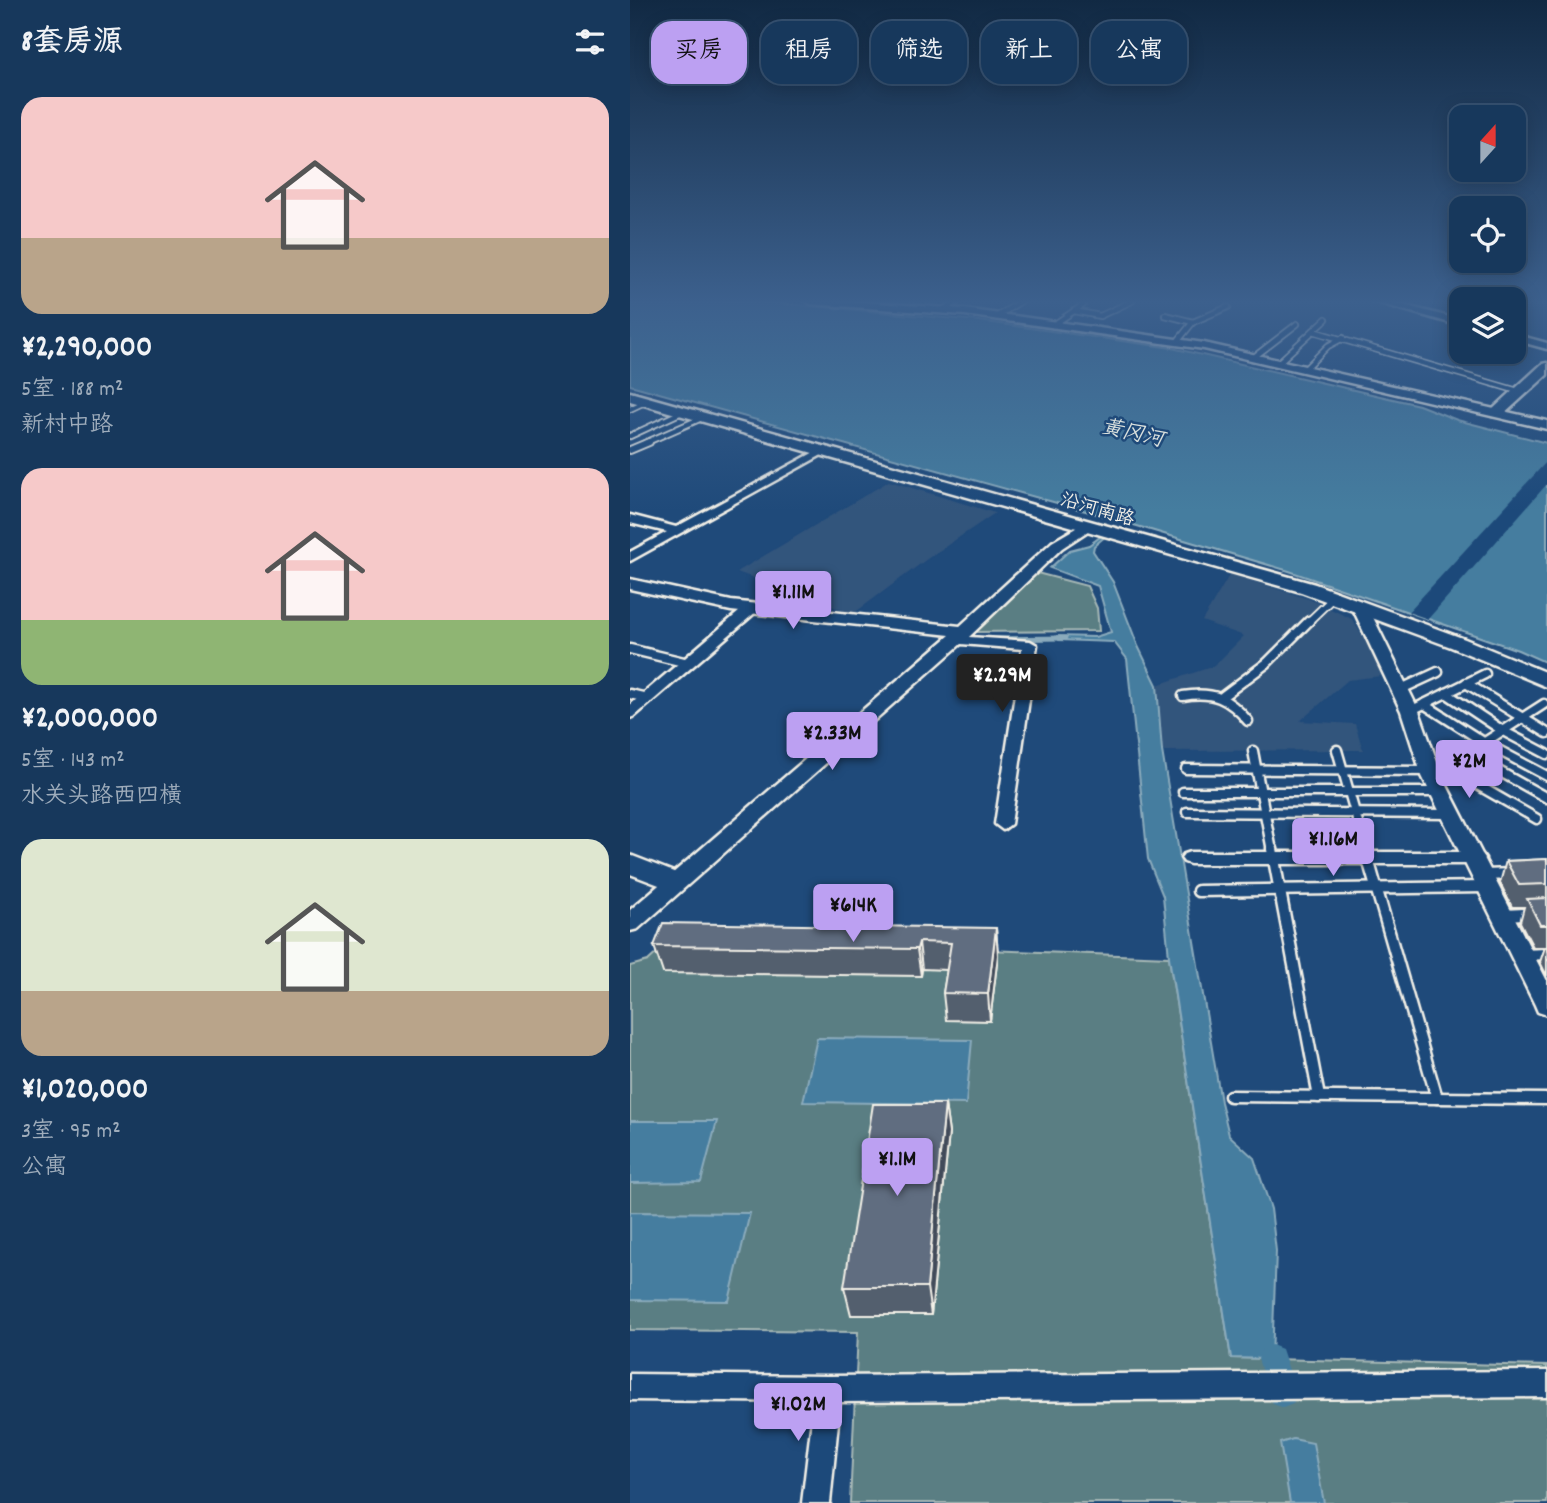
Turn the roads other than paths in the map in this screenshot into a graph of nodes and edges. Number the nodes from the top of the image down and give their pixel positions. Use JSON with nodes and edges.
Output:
{"nodes":[{"id":1,"x":1319,"y":371,"type":"edge"},
{"id":2,"x":1452,"y":371,"type":"edge"},
{"id":3,"x":1542,"y":371,"type":"edge"},
{"id":4,"x":1518,"y":391,"type":"junction"},
{"id":5,"x":638,"y":399,"type":"edge"},
{"id":6,"x":630,"y":408,"type":"edge"},
{"id":7,"x":685,"y":411,"type":"junction"},
{"id":8,"x":1497,"y":413,"type":"junction"},
{"id":9,"x":704,"y":416,"type":"junction"},
{"id":10,"x":1546,"y":425,"type":"edge"},
{"id":11,"x":630,"y":436,"type":"edge"},
{"id":12,"x":630,"y":450,"type":"edge"},
{"id":13,"x":824,"y":452,"type":"junction"},
{"id":14,"x":630,"y":519,"type":"edge"},
{"id":15,"x":1086,"y":526,"type":"junction"},
{"id":16,"x":678,"y":531,"type":"junction"},
{"id":17,"x":630,"y":557,"type":"edge"},
{"id":18,"x":630,"y":584,"type":"edge"},
{"id":19,"x":1333,"y":598,"type":"junction"},
{"id":20,"x":752,"y":608,"type":"junction"},
{"id":21,"x":1361,"y":608,"type":"junction"},
{"id":22,"x":959,"y":636,"type":"junction"},
{"id":23,"x":630,"y":649,"type":"edge"},
{"id":24,"x":688,"y":663,"type":"junction"},
{"id":25,"x":1437,"y":672,"type":"dead end"},
{"id":26,"x":1485,"y":674,"type":"dead end"},
{"id":27,"x":1547,"y":681,"type":"edge"},
{"id":28,"x":1466,"y":683,"type":"junction"},
{"id":29,"x":1399,"y":690,"type":"junction"},
{"id":30,"x":1446,"y":693,"type":"junction"},
{"id":31,"x":630,"y":694,"type":"edge"},
{"id":32,"x":1183,"y":696,"type":"dead end"},
{"id":33,"x":1223,"y":696,"type":"junction"},
{"id":34,"x":647,"y":698,"type":"junction"},
{"id":35,"x":1544,"y":704,"type":"dead end"},
{"id":36,"x":1417,"y":708,"type":"junction"},
{"id":37,"x":630,"y":713,"type":"edge"},
{"id":38,"x":1521,"y":719,"type":"junction"},
{"id":39,"x":1248,"y":721,"type":"dead end"},
{"id":40,"x":1503,"y":731,"type":"junction"},
{"id":41,"x":1547,"y":733,"type":"edge"},
{"id":42,"x":1485,"y":743,"type":"junction"},
{"id":43,"x":1338,"y":750,"type":"dead end"},
{"id":44,"x":1253,"y":751,"type":"dead end"},
{"id":45,"x":1468,"y":754,"type":"junction"},
{"id":46,"x":1547,"y":754,"type":"edge"},
{"id":47,"x":1186,"y":768,"type":"dead end"},
{"id":48,"x":1256,"y":769,"type":"junction"},
{"id":49,"x":1343,"y":770,"type":"junction"},
{"id":50,"x":1438,"y":776,"type":"junction"},
{"id":51,"x":1547,"y":776,"type":"edge"},
{"id":52,"x":1183,"y":792,"type":"dead end"},
{"id":53,"x":1261,"y":793,"type":"junction"},
{"id":54,"x":1350,"y":793,"type":"junction"},
{"id":55,"x":1547,"y":798,"type":"edge"},
{"id":56,"x":1187,"y":812,"type":"dead end"},
{"id":57,"x":1264,"y":812,"type":"junction"},
{"id":58,"x":1356,"y":813,"type":"junction"},
{"id":59,"x":1452,"y":814,"type":"junction"},
{"id":60,"x":1537,"y":819,"type":"dead end"},
{"id":61,"x":1003,"y":824,"type":"dead end"},
{"id":62,"x":1190,"y":858,"type":"dead end"},
{"id":63,"x":1273,"y":859,"type":"junction"},
{"id":64,"x":1369,"y":859,"type":"junction"},
{"id":65,"x":630,"y":864,"type":"edge"},
{"id":66,"x":1484,"y":873,"type":"junction"},
{"id":67,"x":1522,"y":874,"type":"edge"},
{"id":68,"x":675,"y":882,"type":"junction"},
{"id":69,"x":1377,"y":888,"type":"junction"},
{"id":70,"x":1279,"y":890,"type":"junction"},
{"id":71,"x":1198,"y":891,"type":"dead end"},
{"id":72,"x":1547,"y":913,"type":"edge"},
{"id":73,"x":1504,"y":915,"type":"junction"},
{"id":74,"x":630,"y":923,"type":"edge"},
{"id":75,"x":1547,"y":954,"type":"edge"},
{"id":76,"x":1523,"y":955,"type":"junction"},
{"id":77,"x":1546,"y":1000,"type":"edge"},
{"id":78,"x":1230,"y":1096,"type":"dead end"},
{"id":79,"x":1318,"y":1097,"type":"junction"},
{"id":80,"x":1437,"y":1098,"type":"junction"},
{"id":81,"x":1547,"y":1099,"type":"edge"},
{"id":82,"x":1547,"y":1384,"type":"edge"},
{"id":83,"x":630,"y":1387,"type":"edge"},
{"id":84,"x":828,"y":1389,"type":"junction"},
{"id":85,"x":816,"y":1503,"type":"edge"}],
"edges":[{"from":1,"to":8,"type":"street"},
{"from":2,"to":4,"type":"lane"},
{"from":3,"to":4,"type":"main road"},
{"from":4,"to":8,"type":"main road"},
{"from":5,"to":6,"type":"lane"},
{"from":5,"to":7,"type":"main road","name":"沿河南路"},
{"from":7,"to":9,"type":"main road","name":"沿河南路"},
{"from":7,"to":11,"type":"lane"},
{"from":8,"to":10,"type":"street"},
{"from":9,"to":12,"type":"lane"},
{"from":9,"to":13,"type":"main road","name":"沿河南路"},
{"from":13,"to":15,"type":"main road","name":"沿河南路"},
{"from":13,"to":16,"type":"street"},
{"from":14,"to":16,"type":"street"},
{"from":15,"to":19,"type":"main road","name":"沿河南路"},
{"from":15,"to":22,"type":"street"},
{"from":16,"to":17,"type":"street"},
{"from":18,"to":20,"type":"street"},
{"from":19,"to":21,"type":"main road","name":"沿河南路"},
{"from":19,"to":33,"type":"lane"},
{"from":20,"to":22,"type":"street"},
{"from":20,"to":24,"type":"street"},
{"from":21,"to":27,"type":"main road","name":"沿河南路"},
{"from":21,"to":29,"type":"street"},
{"from":22,"to":61,"type":"street"},
{"from":22,"to":68,"type":"street"},
{"from":23,"to":24,"type":"lane"},
{"from":24,"to":34,"type":"street"},
{"from":25,"to":29,"type":"lane"},
{"from":26,"to":28,"type":"lane"},
{"from":28,"to":30,"type":"lane"},
{"from":28,"to":38,"type":"lane"},
{"from":29,"to":36,"type":"street"},
{"from":30,"to":36,"type":"lane"},
{"from":30,"to":40,"type":"lane"},
{"from":31,"to":34,"type":"lane"},
{"from":32,"to":33,"type":"lane"},
{"from":33,"to":39,"type":"lane"},
{"from":34,"to":37,"type":"street"},
{"from":35,"to":38,"type":"lane"},
{"from":36,"to":42,"type":"lane"},
{"from":36,"to":50,"type":"street"},
{"from":38,"to":40,"type":"lane"},
{"from":38,"to":41,"type":"lane"},
{"from":40,"to":42,"type":"lane"},
{"from":40,"to":46,"type":"lane"},
{"from":42,"to":45,"type":"lane"},
{"from":42,"to":51,"type":"lane"},
{"from":43,"to":49,"type":"lane"},
{"from":44,"to":48,"type":"lane"},
{"from":45,"to":50,"type":"lane"},
{"from":45,"to":55,"type":"lane"},
{"from":47,"to":48,"type":"lane"},
{"from":48,"to":49,"type":"lane"},
{"from":48,"to":53,"type":"lane"},
{"from":49,"to":50,"type":"lane"},
{"from":49,"to":54,"type":"lane"},
{"from":50,"to":54,"type":"lane"},
{"from":50,"to":59,"type":"street"},
{"from":50,"to":60,"type":"lane"},
{"from":52,"to":53,"type":"lane"},
{"from":53,"to":54,"type":"lane"},
{"from":53,"to":57,"type":"lane"},
{"from":54,"to":58,"type":"lane"},
{"from":56,"to":57,"type":"lane"},
{"from":57,"to":58,"type":"lane"},
{"from":57,"to":63,"type":"lane"},
{"from":58,"to":59,"type":"lane"},
{"from":58,"to":64,"type":"lane"},
{"from":59,"to":66,"type":"street"},
{"from":62,"to":63,"type":"street"},
{"from":63,"to":64,"type":"street"},
{"from":63,"to":70,"type":"lane"},
{"from":64,"to":66,"type":"street"},
{"from":64,"to":69,"type":"lane"},
{"from":65,"to":68,"type":"main road"},
{"from":66,"to":67,"type":"lane"},
{"from":66,"to":69,"type":"lane"},
{"from":66,"to":73,"type":"street"},
{"from":68,"to":74,"type":"street"},
{"from":69,"to":70,"type":"lane"},
{"from":69,"to":80,"type":"lane"},
{"from":70,"to":71,"type":"lane"},
{"from":70,"to":79,"type":"lane"},
{"from":72,"to":73,"type":"lane"},
{"from":73,"to":76,"type":"street"},
{"from":75,"to":76,"type":"lane"},
{"from":76,"to":77,"type":"street"},
{"from":78,"to":79,"type":"lane"},
{"from":79,"to":80,"type":"lane"},
{"from":80,"to":81,"type":"lane"},
{"from":82,"to":84,"type":"street"},
{"from":83,"to":84,"type":"street"},
{"from":84,"to":85,"type":"street"}]}
